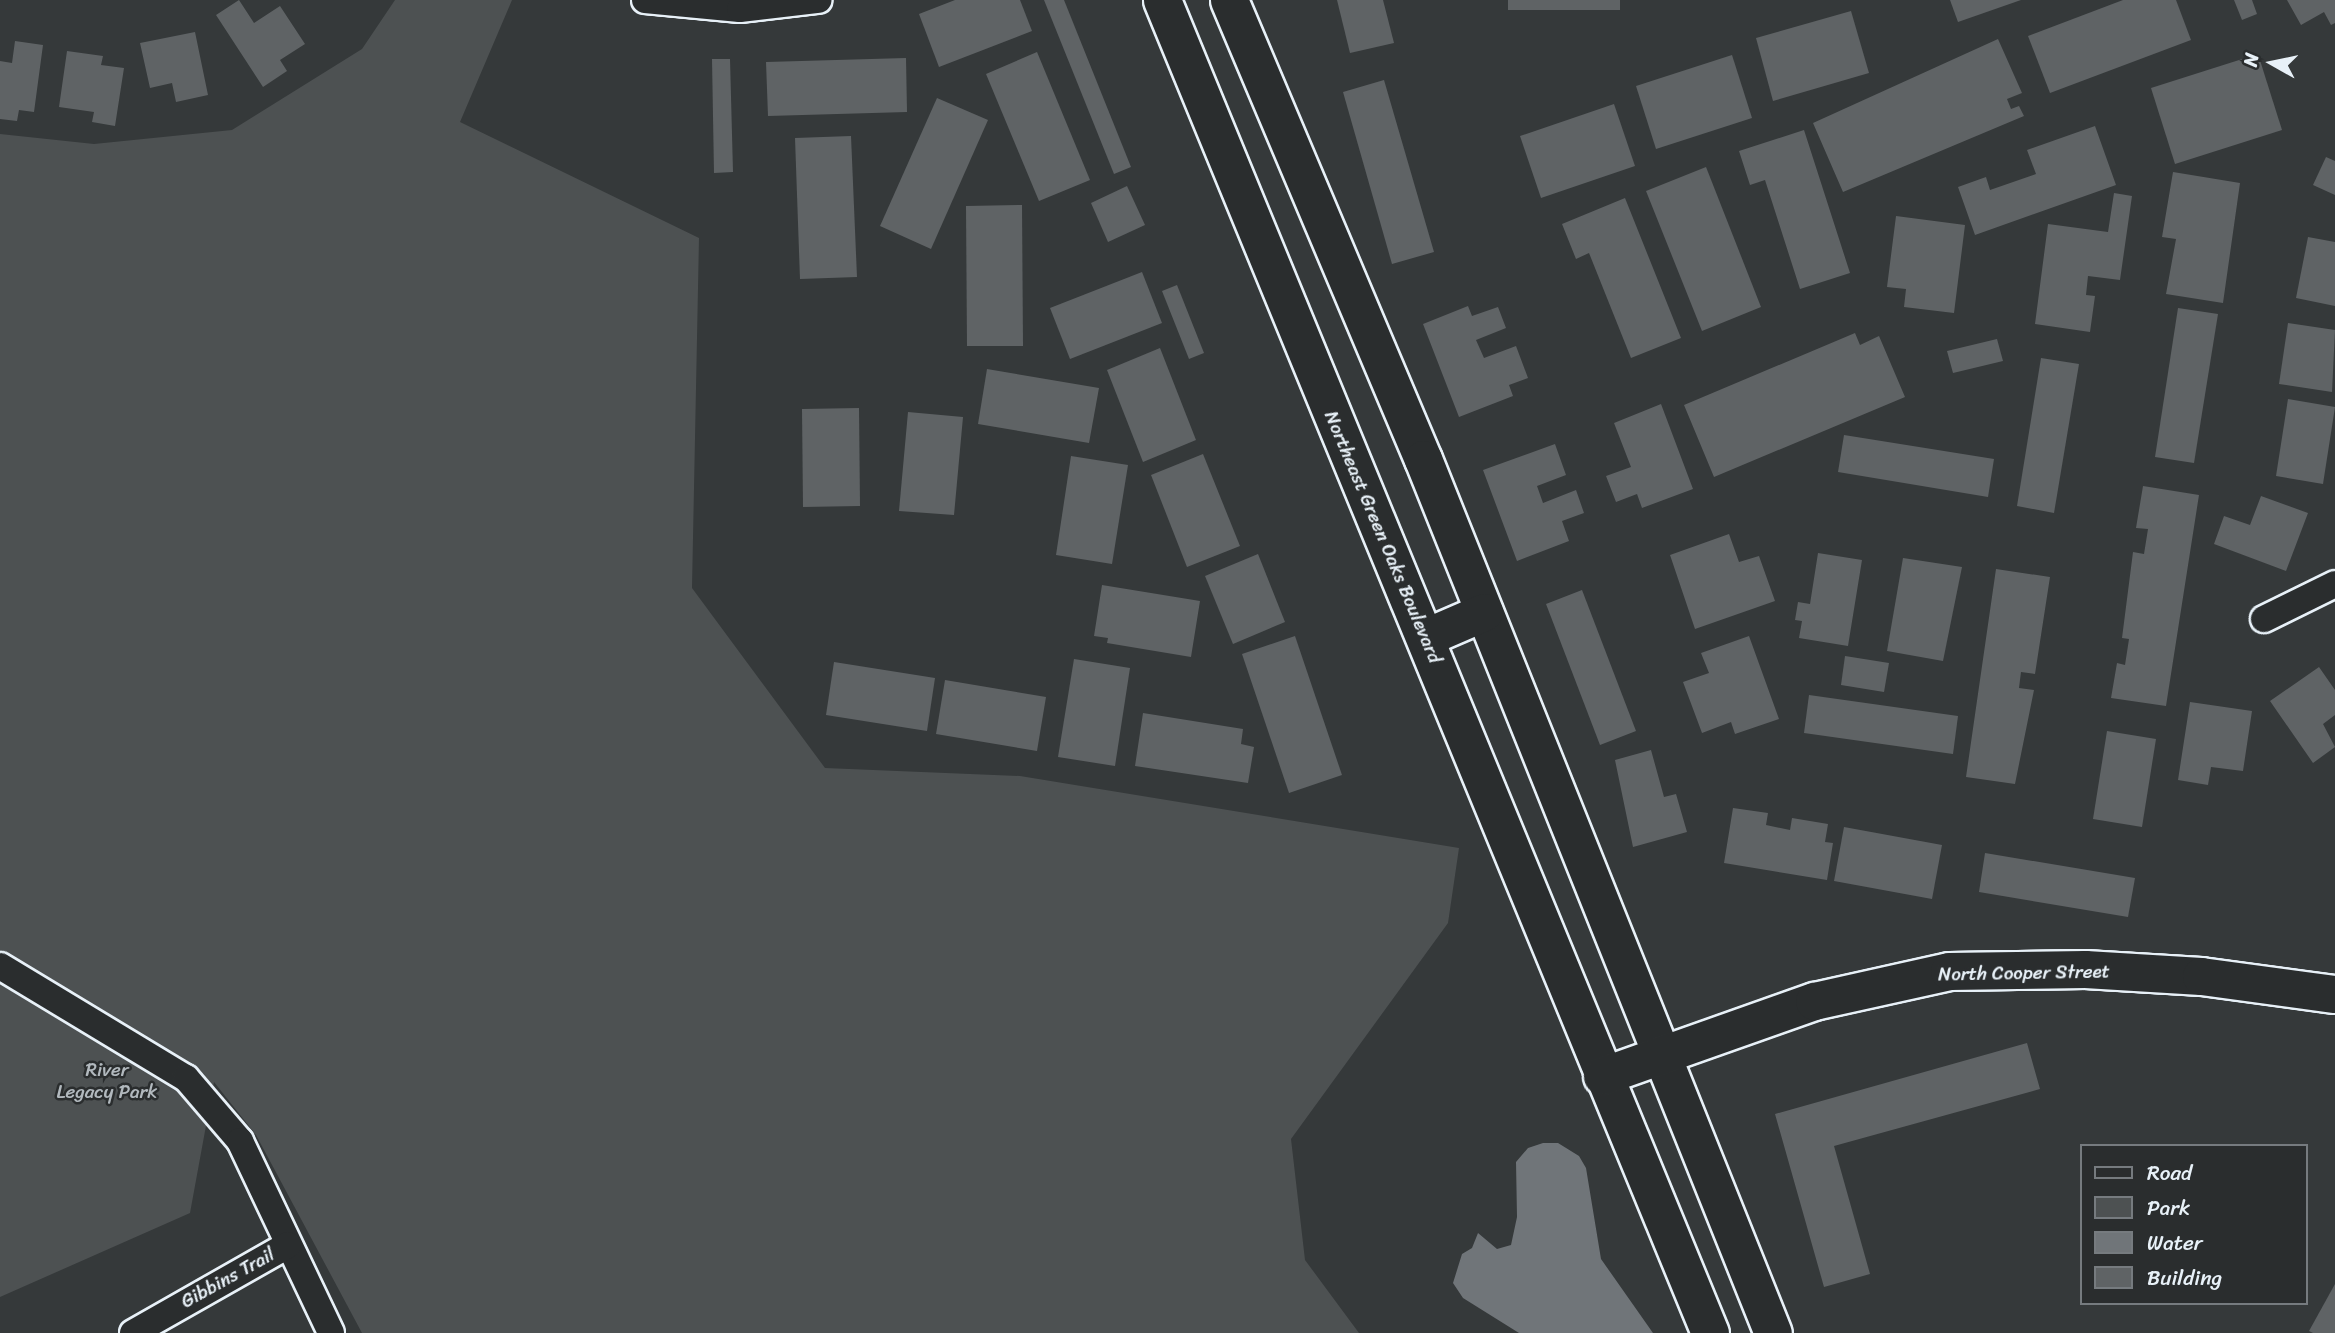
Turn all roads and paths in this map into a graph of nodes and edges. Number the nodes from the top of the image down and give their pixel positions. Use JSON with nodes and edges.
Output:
{"nodes":[{"id":1,"x":645,"y":0,"type":"edge"},
{"id":2,"x":818,"y":0,"type":"edge"},
{"id":3,"x":1162,"y":0,"type":"edge"},
{"id":4,"x":1230,"y":0,"type":"edge"},
{"id":5,"x":2335,"y":584,"type":"edge"},
{"id":6,"x":1484,"y":612,"type":"junction"},
{"id":7,"x":2264,"y":619,"type":"dead end"},
{"id":8,"x":1426,"y":637,"type":"junction"},
{"id":9,"x":0,"y":966,"type":"edge"},
{"id":10,"x":2335,"y":994,"type":"edge"},
{"id":11,"x":1658,"y":1056,"type":"junction"},
{"id":12,"x":1602,"y":1076,"type":"junction"},
{"id":13,"x":288,"y":1245,"type":"junction"},
{"id":14,"x":133,"y":1333,"type":"edge"},
{"id":15,"x":331,"y":1333,"type":"edge"},
{"id":16,"x":1710,"y":1333,"type":"edge"},
{"id":17,"x":1773,"y":1333,"type":"edge"}],
"edges":[{"from":1,"to":2,"type":"street"},
{"from":3,"to":8,"type":"main road","name":"Northeast Green Oaks Boulevard"},
{"from":4,"to":6,"type":"main road"},
{"from":5,"to":7,"type":"street"},
{"from":6,"to":8,"type":"main road"},
{"from":6,"to":11,"type":"main road"},
{"from":8,"to":12,"type":"main road","name":"Northeast Green Oaks Boulevard"},
{"from":9,"to":13,"type":"street"},
{"from":10,"to":11,"type":"main road","name":"North Cooper Street"},
{"from":11,"to":12,"type":"main road","name":"North Cooper Street"},
{"from":11,"to":17,"type":"main road"},
{"from":12,"to":16,"type":"main road","name":"Northeast Green Oaks Boulevard"},
{"from":13,"to":14,"type":"street","name":"Gibbins Trail"},
{"from":13,"to":15,"type":"street"}]}
